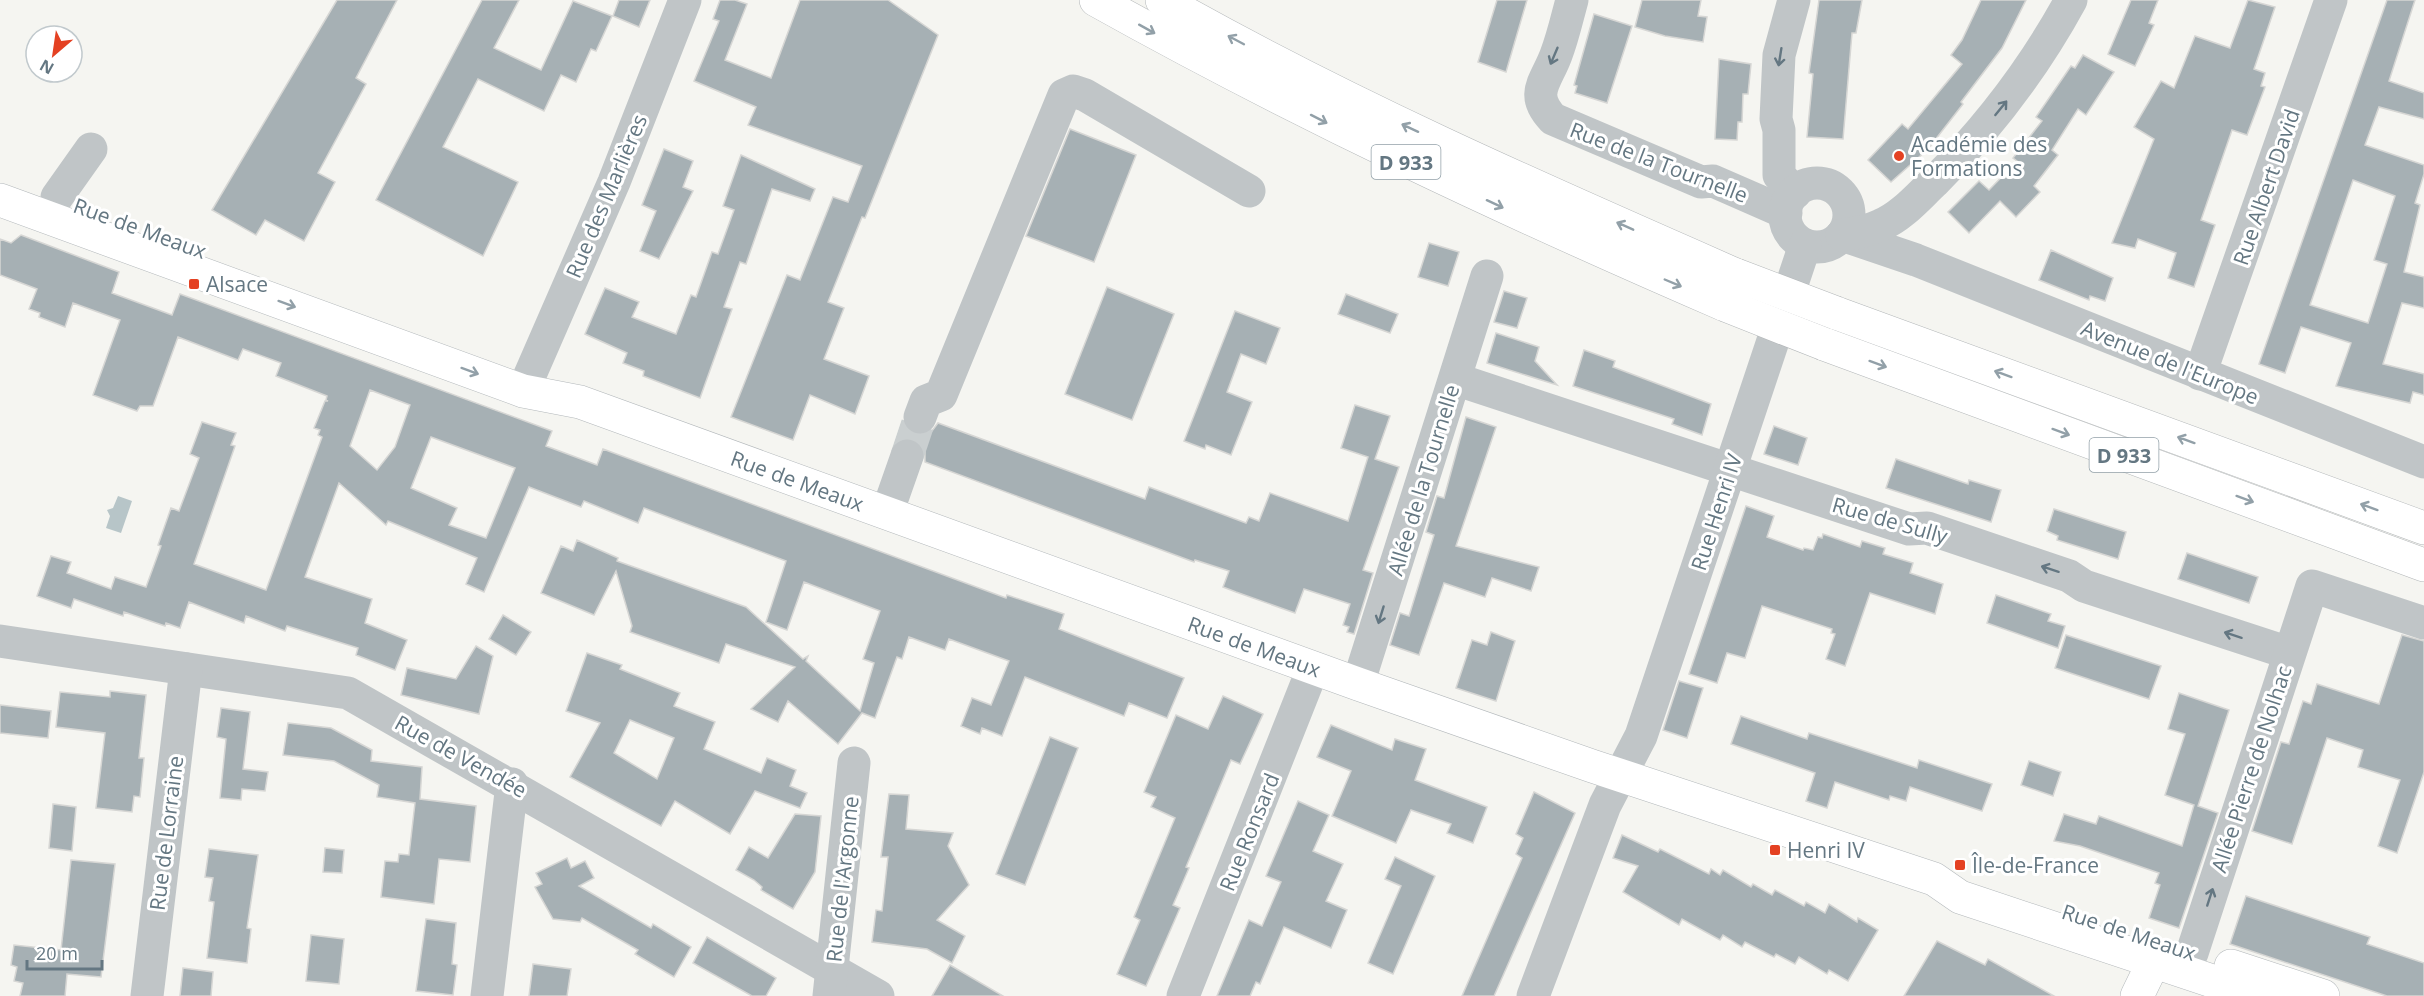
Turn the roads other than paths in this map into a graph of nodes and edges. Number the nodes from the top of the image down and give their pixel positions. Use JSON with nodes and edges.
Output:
{"nodes":[{"id":1,"x":685,"y":0,"type":"edge"},
{"id":2,"x":1096,"y":0,"type":"edge"},
{"id":3,"x":1162,"y":0,"type":"edge"},
{"id":4,"x":1572,"y":0,"type":"edge"},
{"id":5,"x":1794,"y":0,"type":"edge"},
{"id":6,"x":2072,"y":0,"type":"edge"},
{"id":7,"x":2331,"y":0,"type":"edge"},
{"id":8,"x":91,"y":149,"type":"dead end"},
{"id":9,"x":0,"y":176,"type":"edge"},
{"id":10,"x":1249,"y":191,"type":"dead end"},
{"id":11,"x":0,"y":194,"type":"edge"},
{"id":12,"x":57,"y":197,"type":"junction"},
{"id":13,"x":0,"y":200,"type":"edge"},
{"id":14,"x":1790,"y":203,"type":"junction"},
{"id":15,"x":1904,"y":211,"type":"junction"},
{"id":16,"x":74,"y":226,"type":"junction"},
{"id":17,"x":1852,"y":226,"type":"junction"},
{"id":18,"x":1805,"y":245,"type":"junction"},
{"id":19,"x":1908,"y":257,"type":"junction"},
{"id":20,"x":1486,"y":276,"type":"dead end"},
{"id":21,"x":1731,"y":290,"type":"junction"},
{"id":22,"x":2200,"y":374,"type":"junction"},
{"id":23,"x":1455,"y":379,"type":"junction"},
{"id":24,"x":527,"y":381,"type":"junction"},
{"id":25,"x":920,"y":417,"type":"tunnel mouth"},
{"id":26,"x":907,"y":456,"type":"tunnel mouth"},
{"id":27,"x":2424,"y":462,"type":"edge"},
{"id":28,"x":1729,"y":470,"type":"junction"},
{"id":29,"x":887,"y":513,"type":"junction"},
{"id":30,"x":2424,"y":528,"type":"edge"},
{"id":31,"x":2424,"y":565,"type":"edge"},
{"id":32,"x":2424,"y":623,"type":"edge"},
{"id":33,"x":0,"y":640,"type":"edge"},
{"id":34,"x":2289,"y":653,"type":"junction"},
{"id":35,"x":1313,"y":668,"type":"junction"},
{"id":36,"x":186,"y":669,"type":"junction"},
{"id":37,"x":1358,"y":684,"type":"junction"},
{"id":38,"x":854,"y":763,"type":"dead end"},
{"id":39,"x":1622,"y":776,"type":"junction"},
{"id":40,"x":512,"y":784,"type":"junction"},
{"id":41,"x":1934,"y":879,"type":"junction"},
{"id":42,"x":2004,"y":912,"type":"junction"},
{"id":43,"x":2192,"y":953,"type":"junction"},
{"id":44,"x":2154,"y":961,"type":"junction"},
{"id":45,"x":830,"y":983,"type":"edge"},
{"id":46,"x":147,"y":996,"type":"edge"},
{"id":47,"x":488,"y":996,"type":"edge"},
{"id":48,"x":878,"y":996,"type":"edge"},
{"id":49,"x":1183,"y":996,"type":"edge"},
{"id":50,"x":1533,"y":996,"type":"edge"},
{"id":51,"x":2137,"y":996,"type":"edge"},
{"id":52,"x":2257,"y":996,"type":"edge"},
{"id":53,"x":2288,"y":996,"type":"edge"},
{"id":54,"x":2323,"y":996,"type":"edge"}],
"edges":[{"from":1,"to":24,"type":"street","name":"Rue des Marlières"},
{"from":2,"to":21,"type":"main road","number":"D 933","one_way":true},
{"from":21,"to":3,"type":"main road","number":"D 933","one_way":true},
{"from":4,"to":14,"type":"street","name":"Rue de la Tournelle","one_way":true},
{"from":5,"to":14,"type":"street","one_way":true},
{"from":15,"to":6,"type":"street","one_way":true},
{"from":7,"to":22,"type":"street","name":"Rue Albert David"},
{"from":8,"to":12,"type":"street"},
{"from":9,"to":12,"type":"main road","name":"Rue de Meaux"},
{"from":10,"to":25,"type":"street"},
{"from":11,"to":12,"type":"main road"},
{"from":12,"to":16,"type":"main road"},
{"from":12,"to":24,"type":"main road","name":"Rue de Meaux"},
{"from":13,"to":16,"type":"main road","name":"Rue de Meaux"},
{"from":14,"to":17,"type":"street"},
{"from":14,"to":18,"type":"street"},
{"from":15,"to":17,"type":"street"},
{"from":15,"to":19,"type":"street"},
{"from":16,"to":24,"type":"main road","name":"Rue de Meaux","one_way":true},
{"from":17,"to":18,"type":"street"},
{"from":17,"to":19,"type":"street","name":"Avenue de l'Europe"},
{"from":18,"to":28,"type":"street","name":"Rue Henri IV"},
{"from":19,"to":22,"type":"street","name":"Avenue de l'Europe"},
{"from":20,"to":23,"type":"street","name":"Allée de la Tournelle"},
{"from":30,"to":21,"type":"main road","number":"D 933","one_way":true,"bridge":true},
{"from":21,"to":31,"type":"main road","number":"D 933","one_way":true,"bridge":true},
{"from":22,"to":27,"type":"street","name":"Avenue de l'Europe"},
{"from":23,"to":28,"type":"street","name":"Rue de Sully"},
{"from":23,"to":37,"type":"street","name":"Allée de la Tournelle","one_way":true},
{"from":24,"to":29,"type":"main road","name":"Rue de Meaux"},
{"from":26,"to":29,"type":"street"},
{"from":34,"to":28,"type":"street","name":"Rue de Sully","one_way":true},
{"from":28,"to":39,"type":"street","name":"Rue Henri IV"},
{"from":29,"to":35,"type":"main road","name":"Rue de Meaux"},
{"from":32,"to":34,"type":"street","name":"Allée Pierre de Nolhac"},
{"from":33,"to":36,"type":"street","name":"Rue de Vendée"},
{"from":43,"to":34,"type":"street","name":"Allée Pierre de Nolhac","one_way":true},
{"from":35,"to":37,"type":"main road","name":"Rue de Meaux"},
{"from":35,"to":49,"type":"street","name":"Rue Ronsard"},
{"from":36,"to":40,"type":"street","name":"Rue de Vendée"},
{"from":36,"to":46,"type":"street","name":"Rue de Lorraine"},
{"from":37,"to":39,"type":"main road","name":"Rue de Meaux"},
{"from":38,"to":45,"type":"street","name":"Rue de l'Argonne"},
{"from":39,"to":41,"type":"main road","name":"Rue de Meaux"},
{"from":39,"to":50,"type":"street","name":"Rue Henri IV"},
{"from":40,"to":45,"type":"street","name":"Rue de Vendée"},
{"from":40,"to":47,"type":"street"},
{"from":41,"to":42,"type":"main road","name":"Rue de Meaux"},
{"from":41,"to":43,"type":"main road","name":"Rue de Meaux"},
{"from":42,"to":43,"type":"main road"},
{"from":42,"to":44,"type":"main road","name":"Rue de Meaux"},
{"from":43,"to":54,"type":"main road","name":"Rue de Meaux"},
{"from":44,"to":51,"type":"main road"},
{"from":44,"to":52,"type":"main road","name":"Rue de Meaux"},
{"from":44,"to":53,"type":"main road"},
{"from":45,"to":48,"type":"street","name":"Rue de Vendée"}]}
